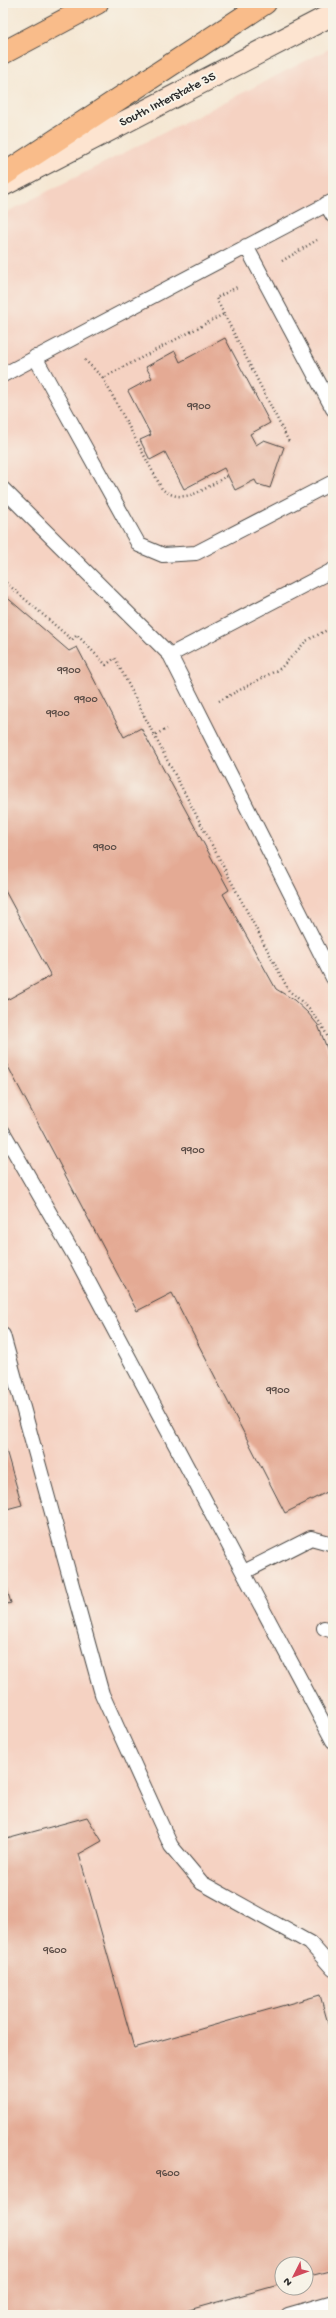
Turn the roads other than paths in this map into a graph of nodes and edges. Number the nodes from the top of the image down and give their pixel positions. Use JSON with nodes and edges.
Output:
{"nodes":[{"id":1,"x":98,"y":3,"type":"edge"},
{"id":2,"x":265,"y":3,"type":"edge"},
{"id":3,"x":333,"y":14,"type":"edge"},
{"id":4,"x":3,"y":53,"type":"edge"},
{"id":5,"x":3,"y":175,"type":"edge"},
{"id":6,"x":3,"y":185,"type":"edge"},
{"id":7,"x":331,"y":207,"type":"edge"},
{"id":8,"x":246,"y":246,"type":"junction"},
{"id":9,"x":35,"y":357,"type":"junction"},
{"id":10,"x":3,"y":375,"type":"edge"},
{"id":11,"x":333,"y":409,"type":"edge"},
{"id":12,"x":333,"y":482,"type":"edge"},
{"id":13,"x":3,"y":489,"type":"edge"},
{"id":14,"x":333,"y":570,"type":"edge"},
{"id":15,"x":170,"y":655,"type":"junction"},
{"id":16,"x":333,"y":978,"type":"edge"},
{"id":17,"x":3,"y":1132,"type":"edge"},
{"id":18,"x":3,"y":1335,"type":"edge"},
{"id":19,"x":333,"y":1544,"type":"edge"},
{"id":20,"x":244,"y":1572,"type":"junction"},
{"id":21,"x":333,"y":1741,"type":"edge"},
{"id":22,"x":333,"y":1969,"type":"edge"},
{"id":23,"x":333,"y":2302,"type":"edge"},
{"id":24,"x":288,"y":2315,"type":"edge"}],
"edges":[{"from":1,"to":4,"type":"highway"},
{"from":2,"to":5,"type":"highway"},
{"from":3,"to":6,"type":"main road","name":"South Interstate 35"},
{"from":7,"to":8,"type":"lane"},
{"from":8,"to":9,"type":"lane"},
{"from":8,"to":11,"type":"lane"},
{"from":9,"to":10,"type":"lane"},
{"from":9,"to":12,"type":"lane"},
{"from":13,"to":15,"type":"lane"},
{"from":14,"to":15,"type":"lane"},
{"from":15,"to":16,"type":"lane"},
{"from":17,"to":20,"type":"lane"},
{"from":18,"to":22,"type":"lane"},
{"from":19,"to":20,"type":"lane"},
{"from":20,"to":21,"type":"lane"},
{"from":23,"to":24,"type":"lane"}]}
